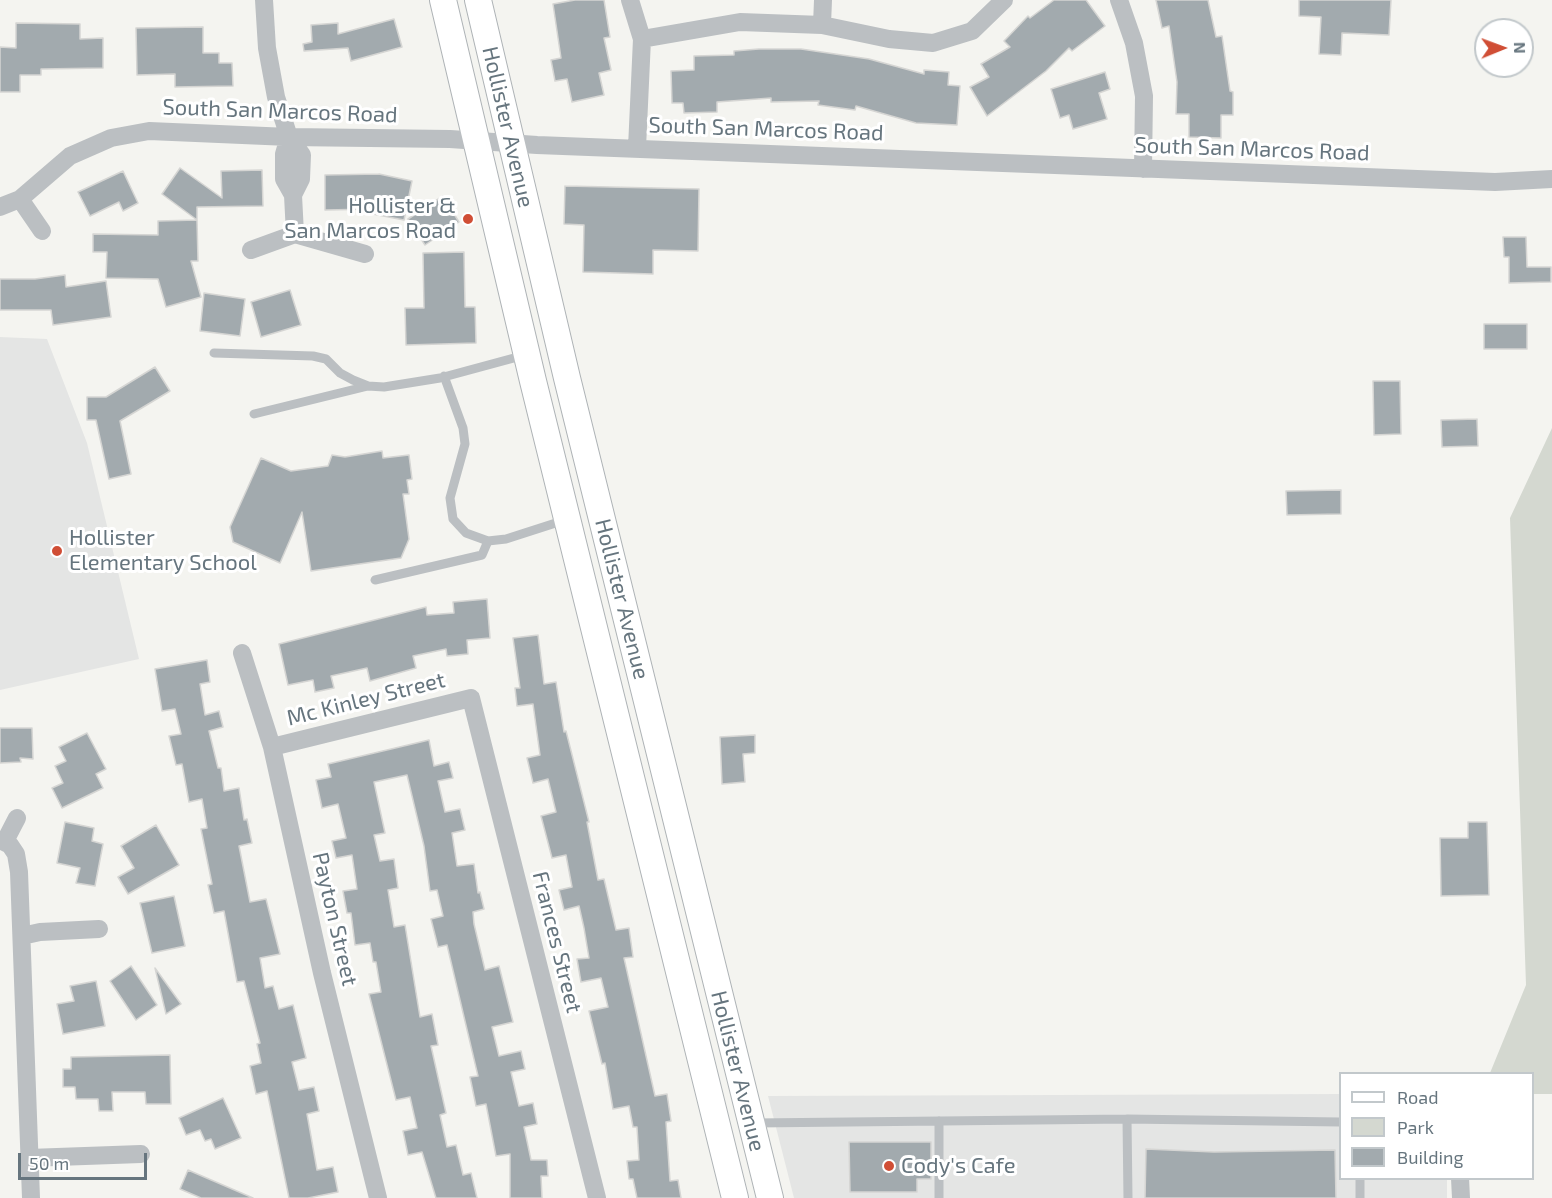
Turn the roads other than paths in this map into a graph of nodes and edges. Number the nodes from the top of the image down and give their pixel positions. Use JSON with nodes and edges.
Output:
{"nodes":[{"id":1,"x":264,"y":0,"type":"edge"},
{"id":2,"x":443,"y":0,"type":"edge"},
{"id":3,"x":478,"y":0,"type":"edge"},
{"id":4,"x":630,"y":0,"type":"edge"},
{"id":5,"x":823,"y":0,"type":"edge"},
{"id":6,"x":1004,"y":0,"type":"edge"},
{"id":7,"x":1119,"y":0,"type":"edge"},
{"id":8,"x":822,"y":25,"type":"junction"},
{"id":9,"x":642,"y":39,"type":"junction"},
{"id":10,"x":289,"y":137,"type":"junction"},
{"id":11,"x":478,"y":140,"type":"junction"},
{"id":12,"x":511,"y":142,"type":"junction"},
{"id":13,"x":637,"y":148,"type":"junction"},
{"id":14,"x":1143,"y":169,"type":"junction"},
{"id":15,"x":1552,"y":179,"type":"edge"},
{"id":16,"x":20,"y":198,"type":"junction"},
{"id":17,"x":0,"y":207,"type":"edge"},
{"id":18,"x":42,"y":231,"type":"dead end"},
{"id":19,"x":296,"y":234,"type":"junction"},
{"id":20,"x":251,"y":250,"type":"dead end"},
{"id":21,"x":365,"y":254,"type":"dead end"},
{"id":22,"x":214,"y":353,"type":"dead end"},
{"id":23,"x":527,"y":355,"type":"junction"},
{"id":24,"x":444,"y":376,"type":"junction"},
{"id":25,"x":368,"y":386,"type":"junction"},
{"id":26,"x":254,"y":414,"type":"dead end"},
{"id":27,"x":567,"y":519,"type":"junction"},
{"id":28,"x":488,"y":541,"type":"junction"},
{"id":29,"x":375,"y":580,"type":"dead end"},
{"id":30,"x":242,"y":653,"type":"dead end"},
{"id":31,"x":471,"y":698,"type":"joint"},
{"id":32,"x":272,"y":747,"type":"junction"},
{"id":33,"x":17,"y":818,"type":"dead end"},
{"id":34,"x":5,"y":842,"type":"edge"},
{"id":35,"x":99,"y":929,"type":"dead end"},
{"id":36,"x":22,"y":936,"type":"junction"},
{"id":37,"x":1127,"y":1119,"type":"junction"},
{"id":38,"x":939,"y":1121,"type":"junction"},
{"id":39,"x":1339,"y":1122,"type":"edge"},
{"id":40,"x":751,"y":1123,"type":"junction"},
{"id":41,"x":141,"y":1154,"type":"dead end"},
{"id":42,"x":29,"y":1158,"type":"junction"},
{"id":43,"x":1360,"y":1180,"type":"edge"},
{"id":44,"x":1460,"y":1180,"type":"edge"},
{"id":45,"x":31,"y":1198,"type":"edge"},
{"id":46,"x":378,"y":1198,"type":"edge"},
{"id":47,"x":597,"y":1198,"type":"edge"},
{"id":48,"x":735,"y":1198,"type":"edge"},
{"id":49,"x":770,"y":1198,"type":"edge"},
{"id":50,"x":939,"y":1198,"type":"edge"},
{"id":51,"x":1128,"y":1198,"type":"edge"},
{"id":52,"x":1360,"y":1198,"type":"edge"},
{"id":53,"x":1461,"y":1198,"type":"edge"}],
"edges":[{"from":1,"to":10,"type":"street"},
{"from":2,"to":11,"type":"main road","name":"Hollister Avenue"},
{"from":3,"to":12,"type":"main road","name":"Hollister Avenue"},
{"from":4,"to":9,"type":"street"},
{"from":5,"to":8,"type":"street"},
{"from":6,"to":8,"type":"street"},
{"from":7,"to":14,"type":"street"},
{"from":8,"to":9,"type":"street"},
{"from":9,"to":13,"type":"street"},
{"from":10,"to":11,"type":"street","name":"South San Marcos Road"},
{"from":10,"to":16,"type":"street","name":"South San Marcos Road"},
{"from":10,"to":19,"type":"street"},
{"from":11,"to":12,"type":"street","name":"South San Marcos Road"},
{"from":11,"to":23,"type":"main road","name":"Hollister Avenue"},
{"from":12,"to":13,"type":"street","name":"South San Marcos Road"},
{"from":12,"to":40,"type":"main road","name":"Hollister Avenue"},
{"from":13,"to":14,"type":"street","name":"South San Marcos Road"},
{"from":14,"to":15,"type":"street","name":"South San Marcos Road"},
{"from":16,"to":17,"type":"street","name":"South San Marcos Road"},
{"from":16,"to":18,"type":"street"},
{"from":19,"to":20,"type":"street"},
{"from":19,"to":21,"type":"street"},
{"from":22,"to":25,"type":"lane"},
{"from":23,"to":24,"type":"lane"},
{"from":23,"to":27,"type":"main road","name":"Hollister Avenue"},
{"from":24,"to":25,"type":"lane"},
{"from":24,"to":28,"type":"lane"},
{"from":25,"to":26,"type":"lane"},
{"from":27,"to":28,"type":"lane"},
{"from":27,"to":48,"type":"main road","name":"Hollister Avenue"},
{"from":28,"to":29,"type":"lane"},
{"from":30,"to":32,"type":"street","name":"Payton Street"},
{"from":31,"to":32,"type":"street","name":"Mc Kinley Street"},
{"from":31,"to":47,"type":"street","name":"Frances Street"},
{"from":32,"to":46,"type":"street","name":"Payton Street"},
{"from":33,"to":34,"type":"street"},
{"from":34,"to":36,"type":"street"},
{"from":35,"to":36,"type":"street"},
{"from":36,"to":42,"type":"street"},
{"from":37,"to":38,"type":"lane"},
{"from":37,"to":39,"type":"lane"},
{"from":37,"to":51,"type":"lane"},
{"from":38,"to":40,"type":"lane"},
{"from":38,"to":50,"type":"lane"},
{"from":40,"to":49,"type":"main road","name":"Hollister Avenue"},
{"from":41,"to":42,"type":"street"},
{"from":42,"to":45,"type":"street"},
{"from":43,"to":52,"type":"lane"},
{"from":44,"to":53,"type":"street"}]}
